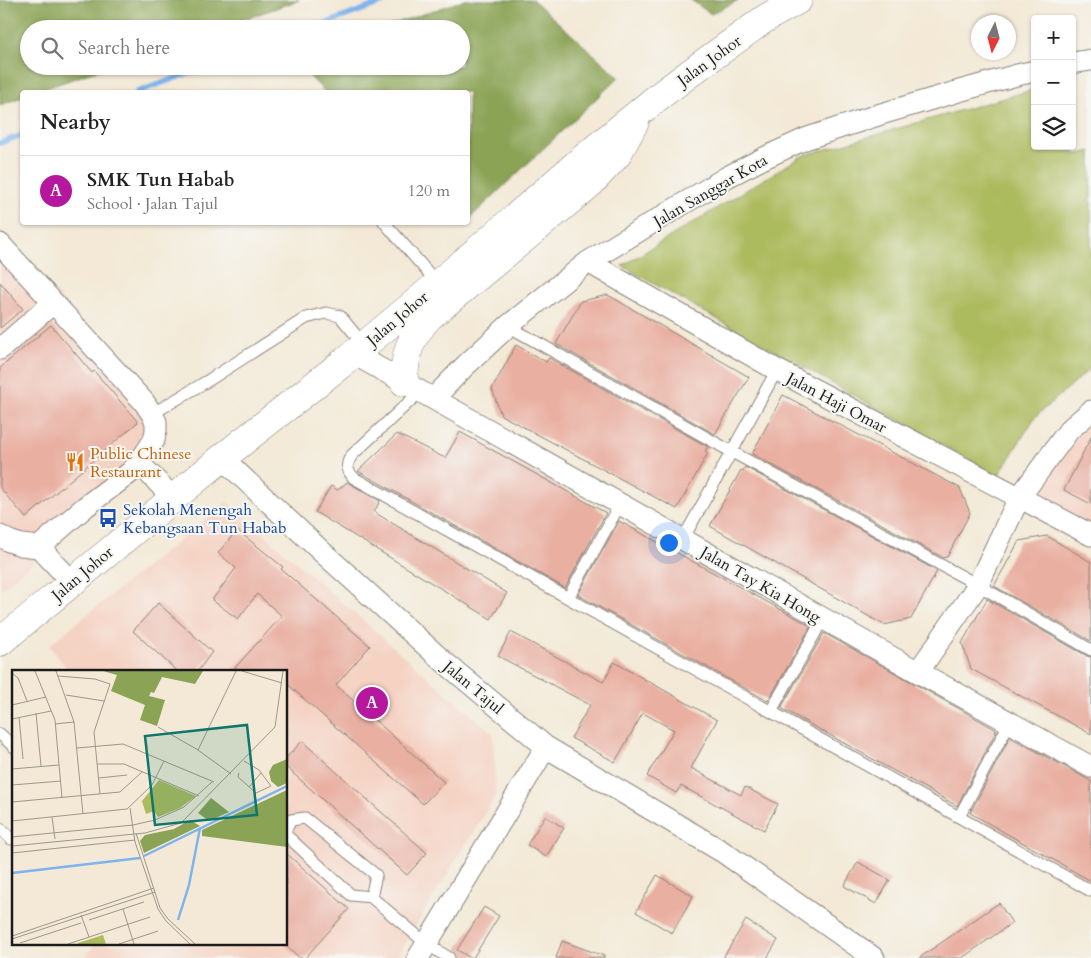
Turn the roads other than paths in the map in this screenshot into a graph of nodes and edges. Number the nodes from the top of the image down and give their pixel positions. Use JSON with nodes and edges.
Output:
{"nodes":[{"id":1,"x":798,"y":0,"type":"edge"},
{"id":2,"x":1091,"y":60,"type":"edge"},
{"id":3,"x":1076,"y":62,"type":"edge"},
{"id":4,"x":1031,"y":72,"type":"edge"},
{"id":5,"x":640,"y":112,"type":"junction"},
{"id":6,"x":387,"y":225,"type":"edge"},
{"id":7,"x":0,"y":244,"type":"edge"},
{"id":8,"x":588,"y":262,"type":"junction"},
{"id":9,"x":438,"y":284,"type":"junction"},
{"id":10,"x":53,"y":303,"type":"junction"},
{"id":11,"x":508,"y":326,"type":"junction"},
{"id":12,"x":0,"y":350,"type":"edge"},
{"id":13,"x":359,"y":350,"type":"junction"},
{"id":14,"x":777,"y":370,"type":"junction"},
{"id":15,"x":420,"y":391,"type":"junction"},
{"id":16,"x":1091,"y":411,"type":"edge"},
{"id":17,"x":152,"y":414,"type":"junction"},
{"id":18,"x":732,"y":452,"type":"junction"},
{"id":19,"x":222,"y":458,"type":"junction"},
{"id":20,"x":139,"y":463,"type":"junction"},
{"id":21,"x":173,"y":498,"type":"junction"},
{"id":22,"x":1020,"y":498,"type":"junction"},
{"id":23,"x":620,"y":504,"type":"junction"},
{"id":24,"x":1091,"y":535,"type":"edge"},
{"id":25,"x":0,"y":536,"type":"edge"},
{"id":26,"x":682,"y":539,"type":"junction"},
{"id":27,"x":39,"y":548,"type":"junction"},
{"id":28,"x":72,"y":582,"type":"junction"},
{"id":29,"x":978,"y":584,"type":"junction"},
{"id":30,"x":568,"y":598,"type":"junction"},
{"id":31,"x":824,"y":619,"type":"junction"},
{"id":32,"x":0,"y":642,"type":"edge"},
{"id":33,"x":1091,"y":650,"type":"edge"},
{"id":34,"x":918,"y":672,"type":"junction"},
{"id":35,"x":771,"y":711,"type":"junction"},
{"id":36,"x":1010,"y":722,"type":"junction"},
{"id":37,"x":0,"y":734,"type":"edge"},
{"id":38,"x":12,"y":745,"type":"edge"},
{"id":39,"x":546,"y":747,"type":"junction"},
{"id":40,"x":1091,"y":767,"type":"edge"},
{"id":41,"x":959,"y":817,"type":"junction"},
{"id":42,"x":288,"y":825,"type":"edge"},
{"id":43,"x":0,"y":828,"type":"edge"},
{"id":44,"x":288,"y":837,"type":"edge"},
{"id":45,"x":11,"y":839,"type":"dead end"},
{"id":46,"x":1091,"y":891,"type":"edge"},
{"id":47,"x":371,"y":897,"type":"junction"},
{"id":48,"x":423,"y":951,"type":"edge"},
{"id":49,"x":449,"y":958,"type":"edge"},
{"id":50,"x":874,"y":958,"type":"edge"}],
"edges":[{"from":1,"to":5,"type":"highway","name":"Jalan Johor"},
{"from":2,"to":3,"type":"street"},
{"from":4,"to":8,"type":"street","name":"Jalan Sanggar Kota"},
{"from":5,"to":9,"type":"highway","name":"Jalan Johor"},
{"from":5,"to":15,"type":"highway"},
{"from":6,"to":9,"type":"lane"},
{"from":7,"to":10,"type":"street"},
{"from":8,"to":11,"type":"street","name":"Jalan Sanggar Kota"},
{"from":8,"to":14,"type":"street","name":"Jalan Haji Omar"},
{"from":9,"to":13,"type":"highway","name":"Jalan Johor"},
{"from":10,"to":12,"type":"street"},
{"from":10,"to":17,"type":"street"},
{"from":11,"to":15,"type":"street","name":"Jalan Sanggar Kota"},
{"from":11,"to":18,"type":"lane"},
{"from":13,"to":15,"type":"street","name":"Jalan Tay Kia Hong"},
{"from":13,"to":17,"type":"lane"},
{"from":13,"to":19,"type":"highway","name":"Jalan Johor"},
{"from":14,"to":18,"type":"lane"},
{"from":14,"to":22,"type":"street","name":"Jalan Haji Omar"},
{"from":15,"to":23,"type":"street","name":"Jalan Tay Kia Hong"},
{"from":15,"to":30,"type":"lane"},
{"from":16,"to":22,"type":"street"},
{"from":17,"to":20,"type":"street"},
{"from":18,"to":26,"type":"lane"},
{"from":18,"to":29,"type":"lane"},
{"from":19,"to":21,"type":"highway","name":"Jalan Johor"},
{"from":19,"to":39,"type":"street","name":"Jalan Tajul"},
{"from":20,"to":21,"type":"street"},
{"from":20,"to":27,"type":"street"},
{"from":21,"to":28,"type":"highway","name":"Jalan Johor"},
{"from":22,"to":24,"type":"street","name":"Jalan Haji Omar"},
{"from":22,"to":29,"type":"street"},
{"from":23,"to":26,"type":"street","name":"Jalan Tay Kia Hong"},
{"from":23,"to":30,"type":"lane"},
{"from":25,"to":27,"type":"street"},
{"from":26,"to":31,"type":"street","name":"Jalan Tay Kia Hong"},
{"from":27,"to":28,"type":"street"},
{"from":28,"to":32,"type":"highway","name":"Jalan Johor"},
{"from":29,"to":33,"type":"lane"},
{"from":29,"to":34,"type":"street"},
{"from":30,"to":35,"type":"lane"},
{"from":31,"to":34,"type":"street","name":"Jalan Tay Kia Hong"},
{"from":31,"to":35,"type":"lane"},
{"from":34,"to":36,"type":"street","name":"Jalan Tay Kia Hong"},
{"from":35,"to":41,"type":"lane"},
{"from":36,"to":40,"type":"street","name":"Jalan Tay Kia Hong"},
{"from":36,"to":41,"type":"lane"},
{"from":37,"to":38,"type":"lane"},
{"from":39,"to":48,"type":"street"},
{"from":39,"to":50,"type":"street","name":"Jalan Tajul"},
{"from":41,"to":46,"type":"lane"},
{"from":42,"to":47,"type":"lane"},
{"from":43,"to":45,"type":"lane"},
{"from":44,"to":47,"type":"lane"},
{"from":47,"to":48,"type":"lane"},
{"from":48,"to":49,"type":"lane"}]}
